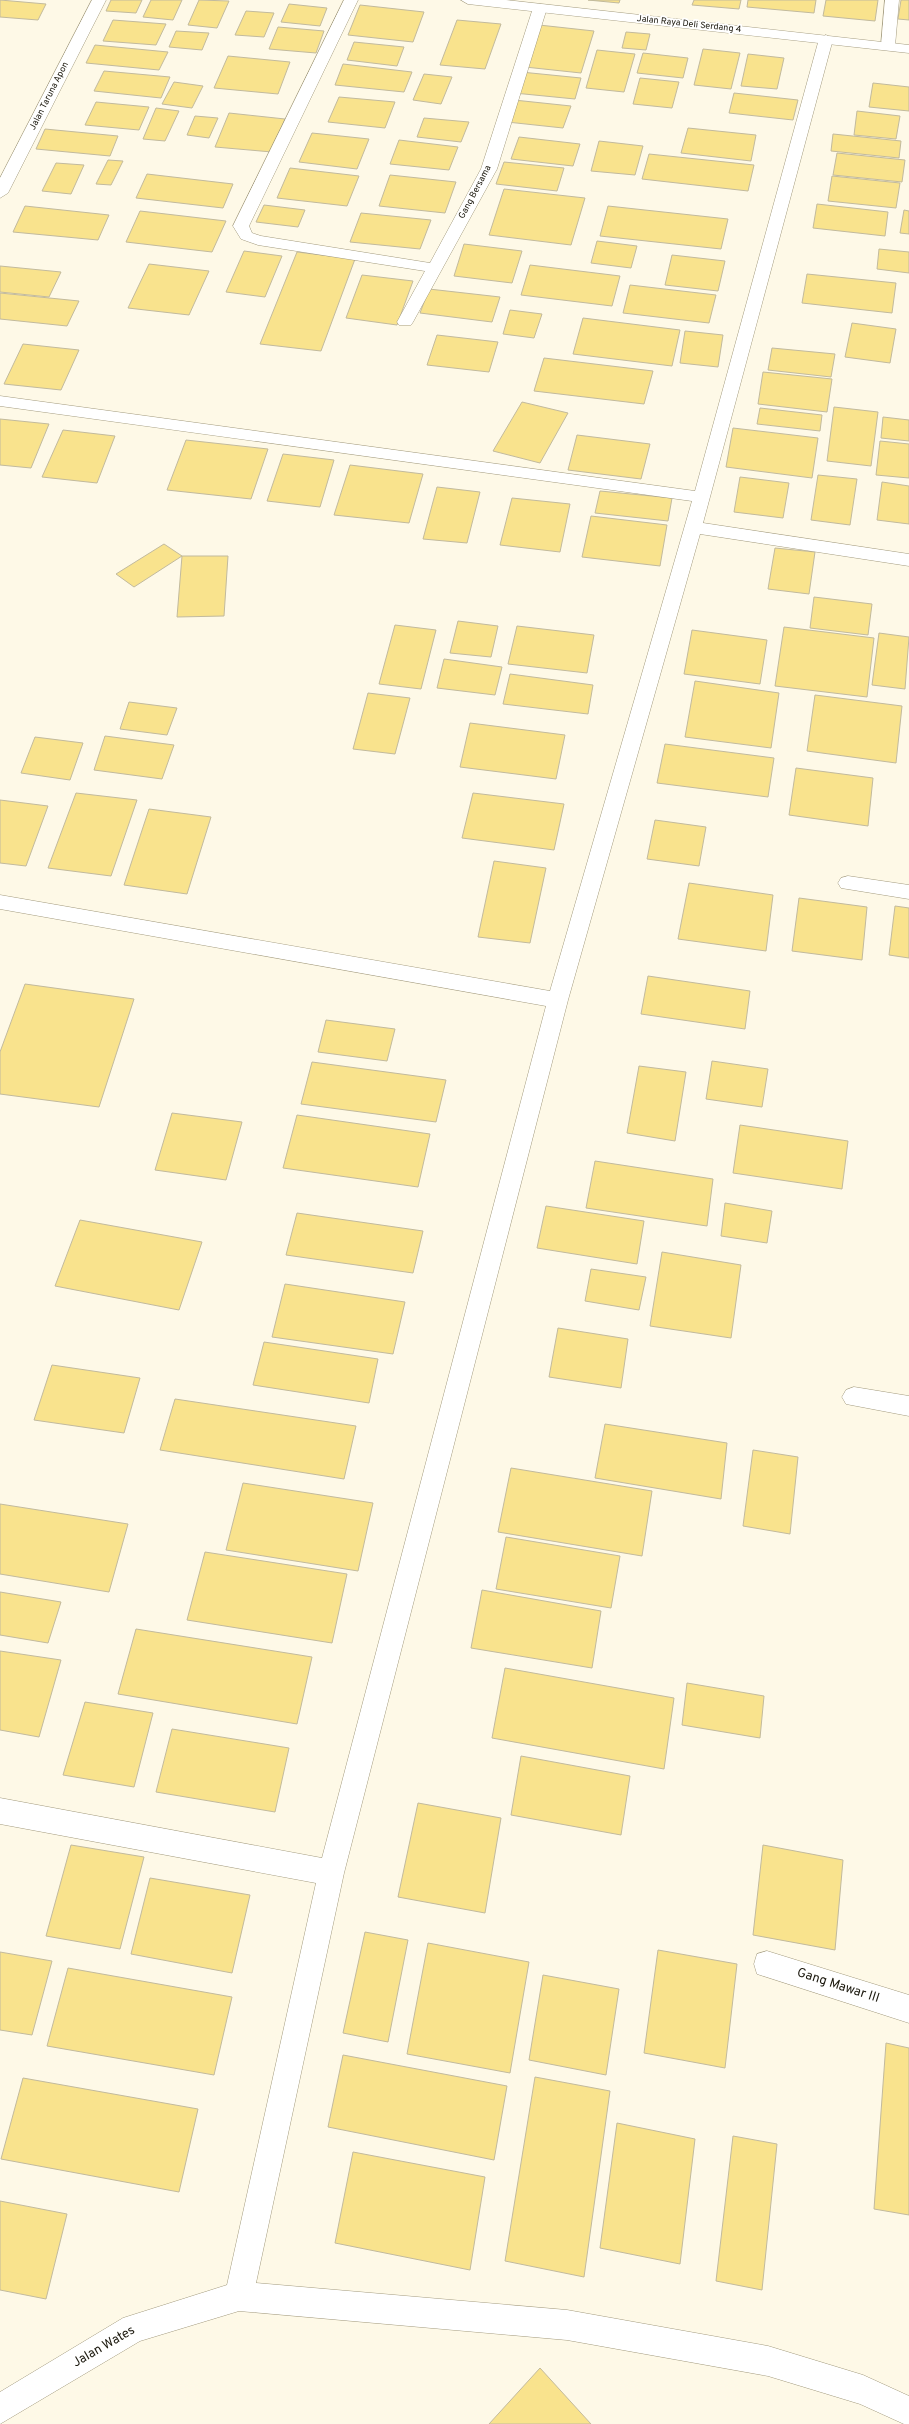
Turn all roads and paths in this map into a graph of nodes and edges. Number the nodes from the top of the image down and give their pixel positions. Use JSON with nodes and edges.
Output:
{"nodes":[{"id":1,"x":98,"y":0,"type":"edge"},
{"id":2,"x":351,"y":0,"type":"edge"},
{"id":3,"x":468,"y":0,"type":"edge"},
{"id":4,"x":892,"y":0,"type":"edge"},
{"id":5,"x":540,"y":8,"type":"junction"},
{"id":6,"x":826,"y":39,"type":"junction"},
{"id":7,"x":888,"y":46,"type":"junction"},
{"id":8,"x":909,"y":49,"type":"edge"},
{"id":9,"x":0,"y":193,"type":"edge"},
{"id":10,"x":433,"y":268,"type":"junction"},
{"id":11,"x":405,"y":322,"type":"dead end"},
{"id":12,"x":0,"y":401,"type":"edge"},
{"id":13,"x":702,"y":498,"type":"junction"},
{"id":14,"x":693,"y":527,"type":"junction"},
{"id":15,"x":909,"y":560,"type":"edge"},
{"id":16,"x":848,"y":883,"type":"dead end"},
{"id":17,"x":909,"y":892,"type":"edge"},
{"id":18,"x":0,"y":902,"type":"edge"},
{"id":19,"x":558,"y":1000,"type":"junction"},
{"id":20,"x":854,"y":1397,"type":"dead end"},
{"id":21,"x":909,"y":1406,"type":"edge"},
{"id":22,"x":0,"y":1811,"type":"edge"},
{"id":23,"x":331,"y":1873,"type":"junction"},
{"id":24,"x":767,"y":1964,"type":"dead end"},
{"id":25,"x":909,"y":2009,"type":"edge"},
{"id":26,"x":239,"y":2296,"type":"junction"},
{"id":27,"x":0,"y":2409,"type":"edge"},
{"id":28,"x":909,"y":2411,"type":"edge"}],
"edges":[{"from":1,"to":9,"type":"street","name":"Jalan Taruna Apon"},
{"from":2,"to":10,"type":"street"},
{"from":3,"to":5,"type":"street","name":"Jalan Raya Deli Serdang 4"},
{"from":4,"to":7,"type":"street"},
{"from":5,"to":6,"type":"street","name":"Jalan Raya Deli Serdang 4"},
{"from":5,"to":10,"type":"street","name":"Gang Bersama"},
{"from":6,"to":7,"type":"street","name":"Jalan Raya Deli Serdang 4"},
{"from":6,"to":13,"type":"street"},
{"from":7,"to":8,"type":"street","name":"Jalan Raya Deli Serdang 4"},
{"from":10,"to":11,"type":"street","name":"Gang Bersama"},
{"from":12,"to":13,"type":"street"},
{"from":13,"to":14,"type":"street"},
{"from":14,"to":15,"type":"street"},
{"from":14,"to":19,"type":"street"},
{"from":16,"to":17,"type":"street"},
{"from":18,"to":19,"type":"street"},
{"from":19,"to":23,"type":"street"},
{"from":20,"to":21,"type":"street"},
{"from":22,"to":23,"type":"street"},
{"from":23,"to":26,"type":"street"},
{"from":24,"to":25,"type":"street","name":"Gang Mawar III"},
{"from":26,"to":27,"type":"street","name":"Jalan Wates"},
{"from":26,"to":28,"type":"street"}]}
